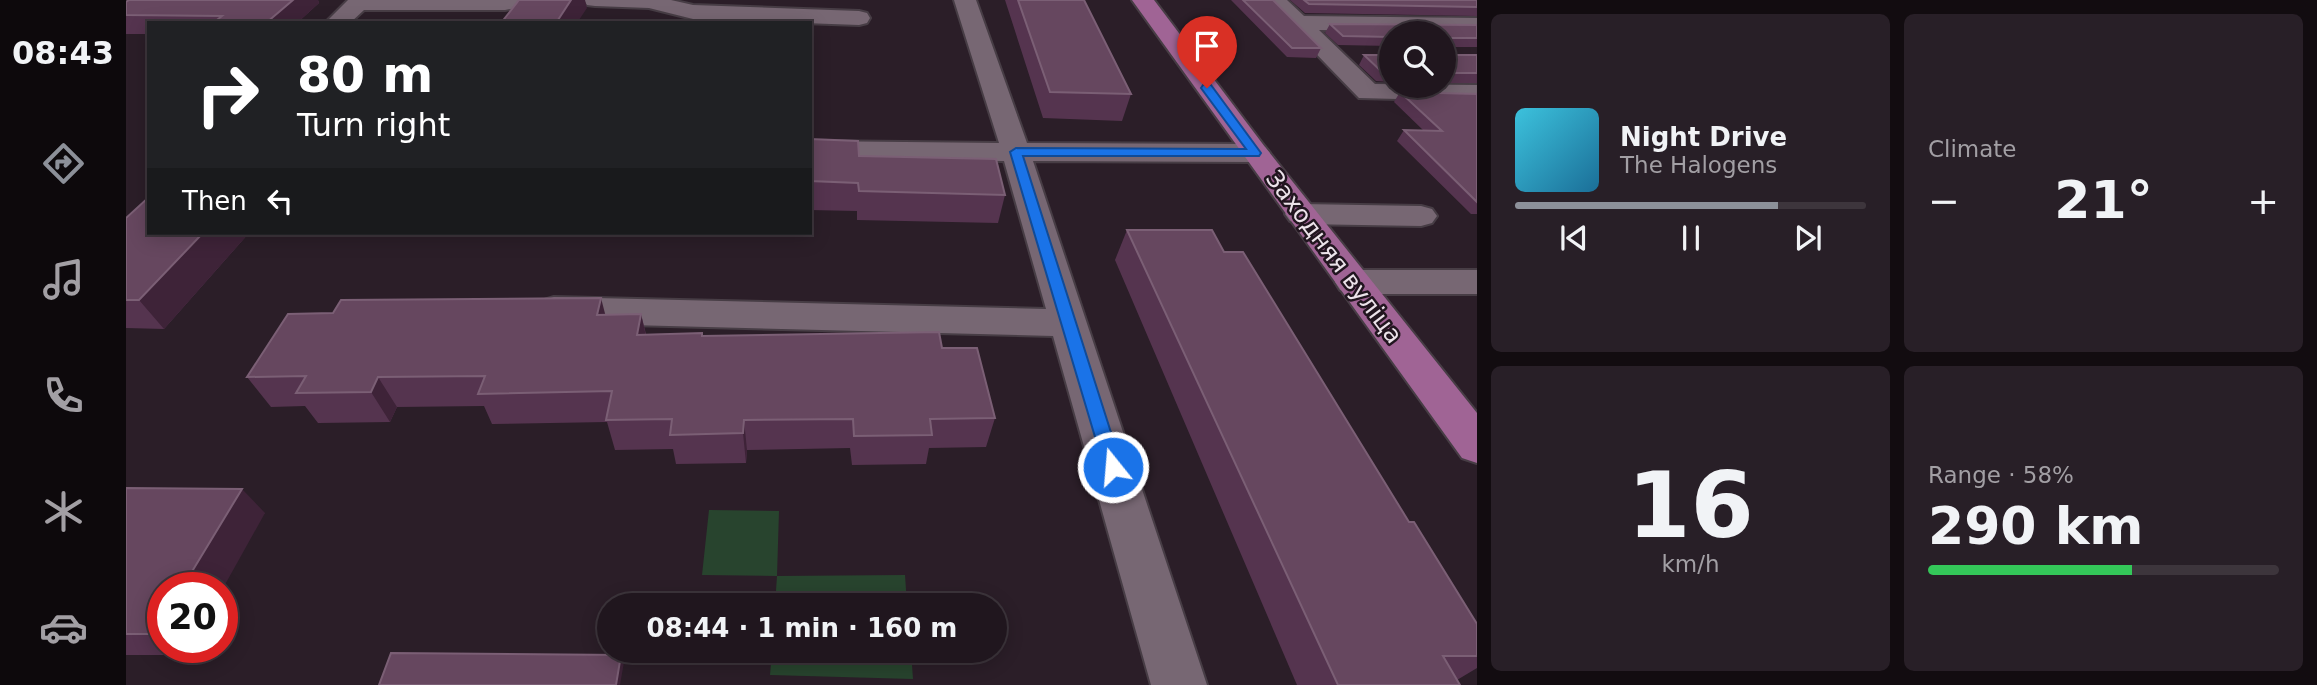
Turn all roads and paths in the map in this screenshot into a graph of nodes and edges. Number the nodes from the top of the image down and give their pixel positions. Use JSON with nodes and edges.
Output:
{"nodes":[{"id":1,"x":595,"y":0,"type":"edge"},
{"id":2,"x":965,"y":0,"type":"edge"},
{"id":3,"x":1143,"y":0,"type":"edge"},
{"id":4,"x":1275,"y":0,"type":"edge"},
{"id":5,"x":356,"y":1,"type":"edge"},
{"id":6,"x":513,"y":1,"type":"edge"},
{"id":7,"x":859,"y":18,"type":"dead end"},
{"id":8,"x":338,"y":21,"type":"edge"},
{"id":9,"x":491,"y":21,"type":"edge"},
{"id":10,"x":1298,"y":23,"type":"junction"},
{"id":11,"x":1477,"y":25,"type":"edge"},
{"id":12,"x":1330,"y":54,"type":"junction"},
{"id":13,"x":1367,"y":55,"type":"edge"},
{"id":14,"x":1477,"y":93,"type":"edge"},
{"id":15,"x":812,"y":150,"type":"edge"},
{"id":16,"x":1016,"y":152,"type":"junction"},
{"id":17,"x":1255,"y":153,"type":"junction"},
{"id":18,"x":1301,"y":214,"type":"junction"},
{"id":19,"x":1421,"y":216,"type":"dead end"},
{"id":20,"x":1353,"y":282,"type":"junction"},
{"id":21,"x":1477,"y":282,"type":"edge"},
{"id":22,"x":523,"y":309,"type":"edge"},
{"id":23,"x":1068,"y":323,"type":"junction"},
{"id":24,"x":1477,"y":445,"type":"edge"},
{"id":25,"x":1179,"y":685,"type":"edge"}],
"edges":[{"from":1,"to":7,"type":"lane"},
{"from":2,"to":16,"type":"lane"},
{"from":3,"to":17,"type":"main road","name":"Заходняя вуліца"},
{"from":4,"to":10,"type":"lane"},
{"from":5,"to":6,"type":"lane"},
{"from":5,"to":8,"type":"lane"},
{"from":6,"to":9,"type":"lane"},
{"from":10,"to":11,"type":"lane"},
{"from":10,"to":12,"type":"lane"},
{"from":12,"to":13,"type":"lane"},
{"from":12,"to":14,"type":"lane"},
{"from":15,"to":16,"type":"lane"},
{"from":16,"to":17,"type":"lane"},
{"from":16,"to":23,"type":"lane"},
{"from":17,"to":18,"type":"main road","name":"Заходняя вуліца"},
{"from":18,"to":19,"type":"lane"},
{"from":18,"to":20,"type":"main road","name":"Заходняя вуліца"},
{"from":20,"to":21,"type":"lane"},
{"from":20,"to":24,"type":"main road","name":"Заходняя вуліца"},
{"from":22,"to":23,"type":"lane"},
{"from":23,"to":25,"type":"lane"}]}
